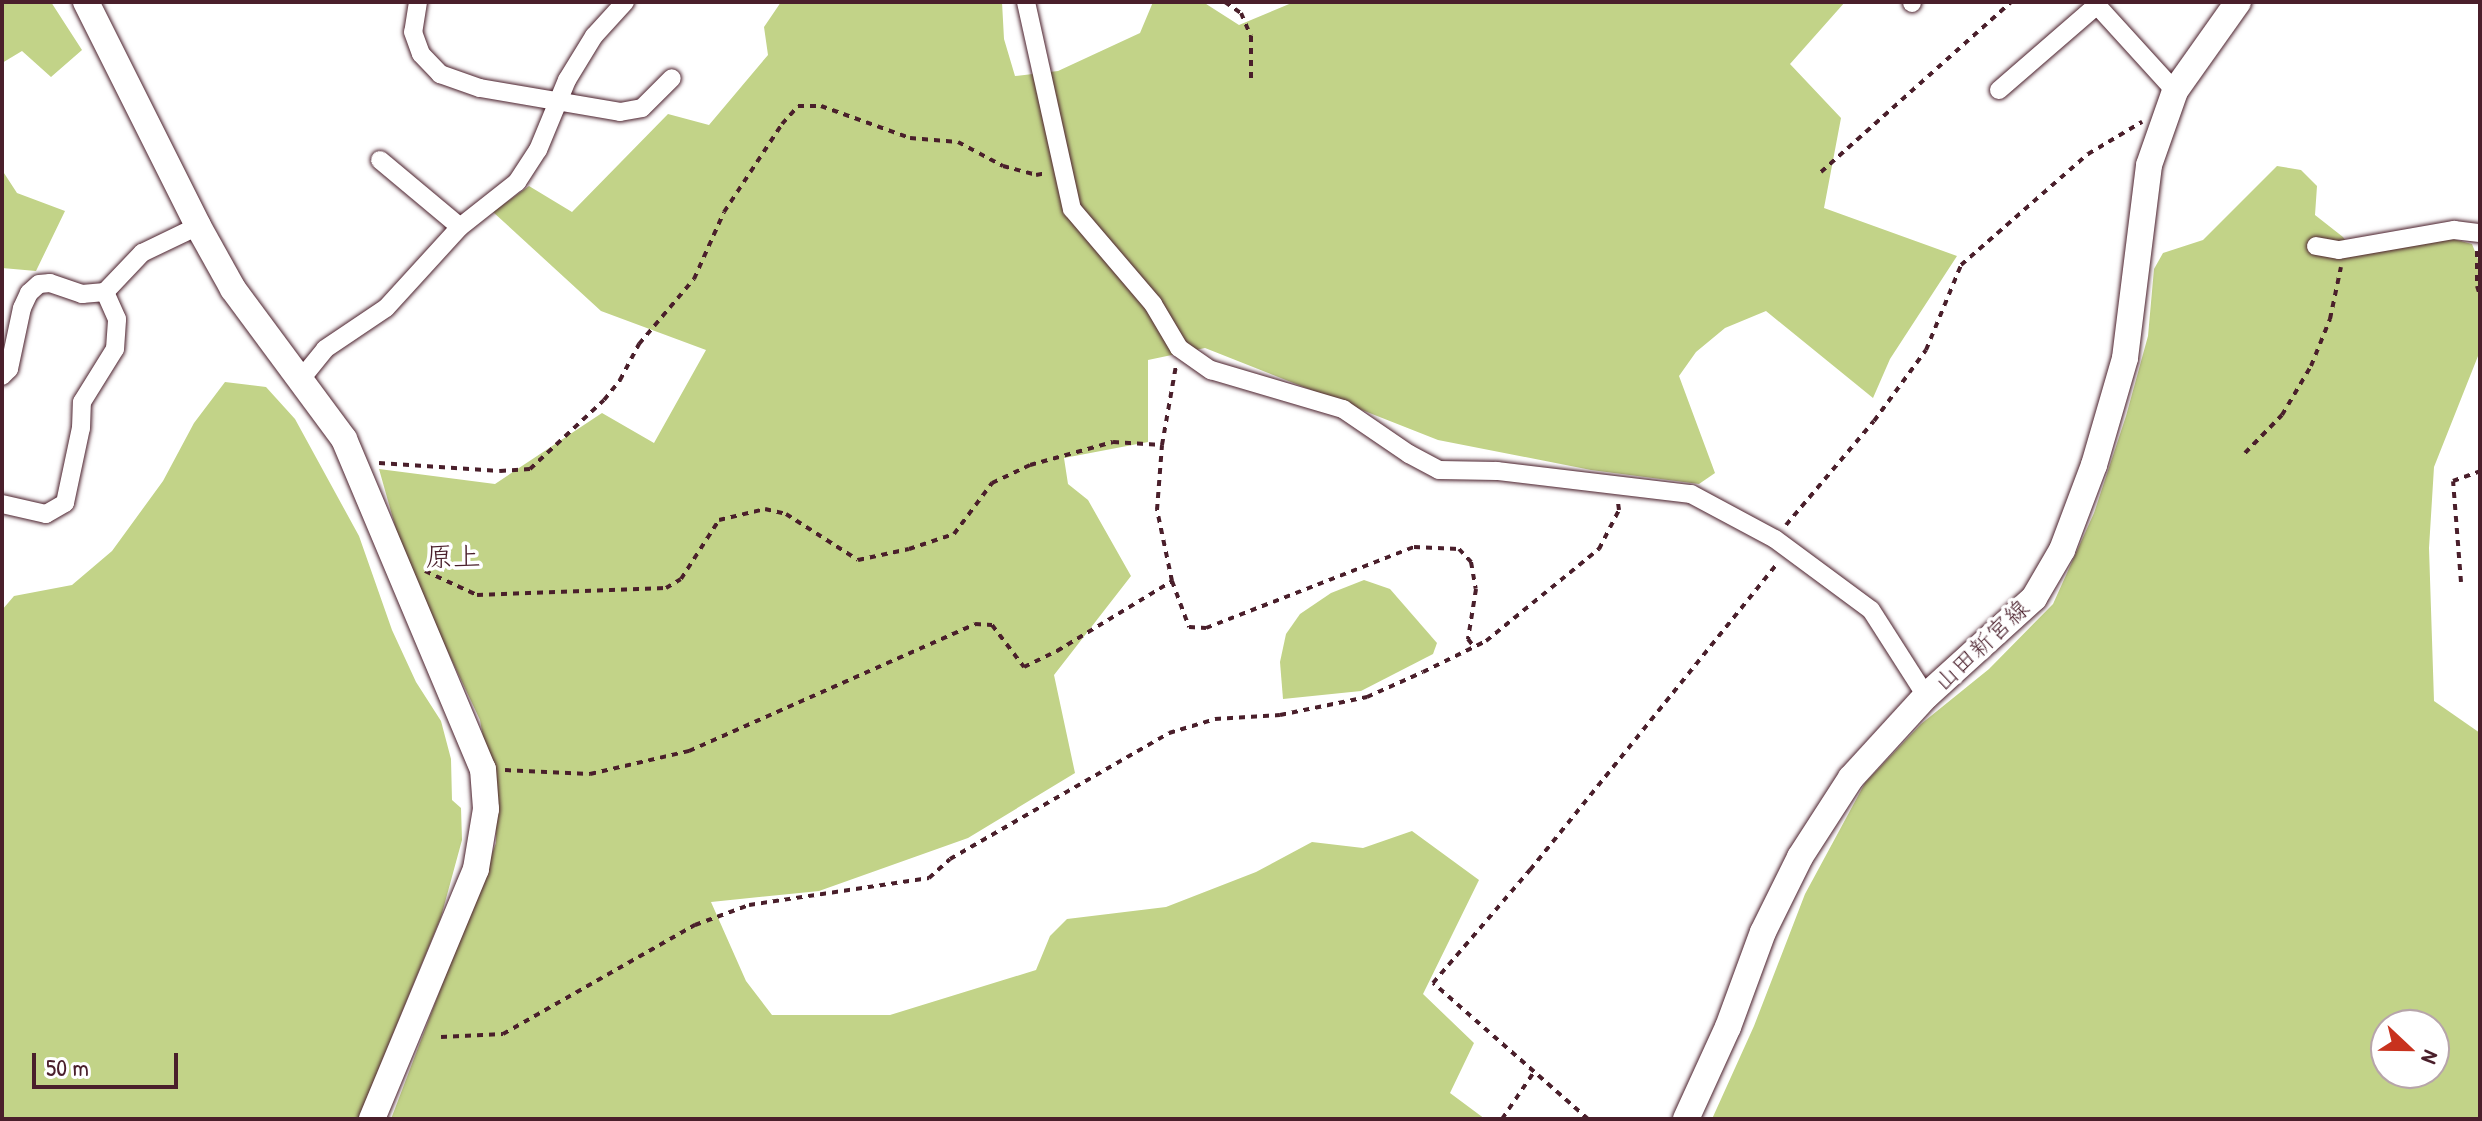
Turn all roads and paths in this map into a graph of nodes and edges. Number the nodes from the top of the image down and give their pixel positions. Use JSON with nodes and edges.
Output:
{"nodes":[{"id":1,"x":86,"y":2,"type":"edge"},
{"id":2,"x":418,"y":2,"type":"edge"},
{"id":3,"x":625,"y":2,"type":"edge"},
{"id":4,"x":1026,"y":2,"type":"edge"},
{"id":5,"x":1225,"y":2,"type":"edge"},
{"id":6,"x":2011,"y":2,"type":"edge"},
{"id":7,"x":2238,"y":2,"type":"edge"},
{"id":8,"x":2096,"y":4,"type":"edge"},
{"id":9,"x":672,"y":78,"type":"dead end"},
{"id":10,"x":1251,"y":82,"type":"dead end"},
{"id":11,"x":1999,"y":90,"type":"dead end"},
{"id":12,"x":2175,"y":91,"type":"junction"},
{"id":13,"x":560,"y":99,"type":"junction"},
{"id":14,"x":2164,"y":123,"type":"junction"},
{"id":15,"x":380,"y":160,"type":"dead end"},
{"id":16,"x":1064,"y":169,"type":"junction"},
{"id":17,"x":1821,"y":172,"type":"dead end"},
{"id":18,"x":198,"y":226,"type":"junction"},
{"id":19,"x":460,"y":227,"type":"junction"},
{"id":20,"x":2479,"y":233,"type":"edge"},
{"id":21,"x":2316,"y":246,"type":"dead end"},
{"id":22,"x":2344,"y":249,"type":"junction"},
{"id":23,"x":105,"y":292,"type":"junction"},
{"id":24,"x":2480,"y":295,"type":"edge"},
{"id":25,"x":1179,"y":348,"type":"junction"},
{"id":26,"x":2,"y":376,"type":"edge"},
{"id":27,"x":301,"y":379,"type":"junction"},
{"id":28,"x":1162,"y":445,"type":"junction"},
{"id":29,"x":2245,"y":453,"type":"dead end"},
{"id":30,"x":354,"y":465,"type":"junction"},
{"id":31,"x":2480,"y":471,"type":"edge"},
{"id":32,"x":1617,"y":486,"type":"junction"},
{"id":33,"x":2,"y":504,"type":"edge"},
{"id":34,"x":1781,"y":545,"type":"junction"},
{"id":35,"x":400,"y":572,"type":"junction"},
{"id":36,"x":1172,"y":581,"type":"junction"},
{"id":37,"x":2461,"y":582,"type":"dead end"},
{"id":38,"x":1474,"y":647,"type":"junction"},
{"id":39,"x":1926,"y":696,"type":"junction"},
{"id":40,"x":483,"y":769,"type":"junction"},
{"id":41,"x":441,"y":1037,"type":"dead end"},
{"id":42,"x":1534,"y":1072,"type":"junction"},
{"id":43,"x":372,"y":1119,"type":"edge"},
{"id":44,"x":1502,"y":1119,"type":"edge"},
{"id":45,"x":1588,"y":1119,"type":"edge"},
{"id":46,"x":1686,"y":1119,"type":"edge"}],
"edges":[{"from":1,"to":18,"type":"main road"},
{"from":2,"to":13,"type":"street"},
{"from":3,"to":13,"type":"street"},
{"from":4,"to":16,"type":"street"},
{"from":5,"to":10,"type":"path"},
{"from":6,"to":17,"type":"path"},
{"from":7,"to":12,"type":"main road","name":"山田新宮線"},
{"from":8,"to":11,"type":"street"},
{"from":8,"to":12,"type":"street"},
{"from":9,"to":13,"type":"street"},
{"from":12,"to":14,"type":"main road","name":"山田新宮線"},
{"from":13,"to":19,"type":"street"},
{"from":14,"to":34,"type":"path"},
{"from":14,"to":39,"type":"main road","name":"山田新宮線"},
{"from":15,"to":19,"type":"street"},
{"from":16,"to":25,"type":"street"},
{"from":16,"to":30,"type":"path"},
{"from":18,"to":23,"type":"street"},
{"from":18,"to":27,"type":"main road"},
{"from":19,"to":27,"type":"street"},
{"from":20,"to":22,"type":"street"},
{"from":20,"to":24,"type":"path"},
{"from":21,"to":22,"type":"street"},
{"from":22,"to":29,"type":"path"},
{"from":23,"to":26,"type":"street"},
{"from":23,"to":33,"type":"street"},
{"from":25,"to":28,"type":"path"},
{"from":25,"to":32,"type":"street"},
{"from":27,"to":30,"type":"main road"},
{"from":28,"to":35,"type":"path"},
{"from":28,"to":36,"type":"path"},
{"from":30,"to":35,"type":"main road"},
{"from":31,"to":37,"type":"path"},
{"from":32,"to":34,"type":"street"},
{"from":32,"to":38,"type":"path"},
{"from":34,"to":39,"type":"street"},
{"from":34,"to":42,"type":"path"},
{"from":35,"to":40,"type":"main road"},
{"from":36,"to":38,"type":"path"},
{"from":36,"to":40,"type":"path"},
{"from":38,"to":41,"type":"path"},
{"from":39,"to":46,"type":"main road","name":"山田新宮線"},
{"from":40,"to":43,"type":"main road"},
{"from":42,"to":44,"type":"path"},
{"from":42,"to":45,"type":"path"}]}
